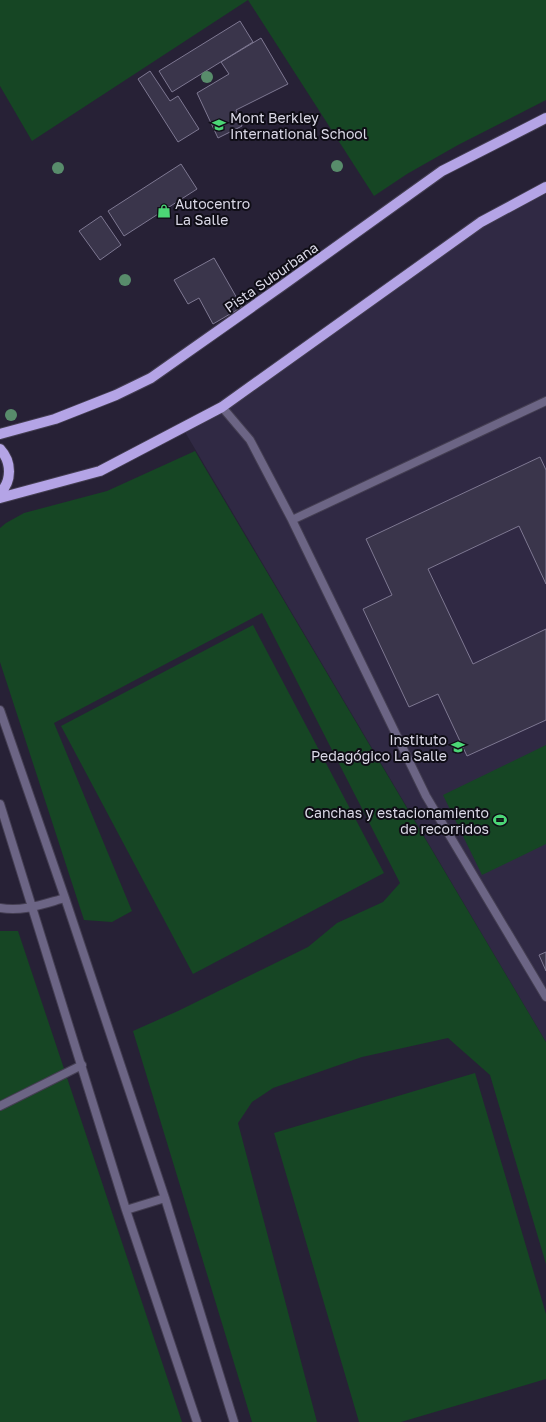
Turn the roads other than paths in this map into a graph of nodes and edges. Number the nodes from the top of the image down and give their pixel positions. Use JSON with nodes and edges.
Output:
{"nodes":[{"id":1,"x":546,"y":118,"type":"edge"},
{"id":2,"x":546,"y":187,"type":"edge"},
{"id":3,"x":546,"y":401,"type":"edge"},
{"id":4,"x":222,"y":407,"type":"junction"},
{"id":5,"x":0,"y":434,"type":"edge"},
{"id":6,"x":0,"y":450,"type":"edge"},
{"id":7,"x":0,"y":493,"type":"edge"},
{"id":8,"x":0,"y":498,"type":"edge"},
{"id":9,"x":292,"y":520,"type":"junction"},
{"id":10,"x":0,"y":710,"type":"edge"},
{"id":11,"x":0,"y":804,"type":"edge"},
{"id":12,"x":65,"y":898,"type":"junction"},
{"id":13,"x":0,"y":908,"type":"edge"},
{"id":14,"x":31,"y":908,"type":"junction"},
{"id":15,"x":546,"y":997,"type":"edge"},
{"id":16,"x":82,"y":1065,"type":"junction"},
{"id":17,"x":0,"y":1106,"type":"edge"},
{"id":18,"x":165,"y":1198,"type":"junction"},
{"id":19,"x":126,"y":1210,"type":"junction"},
{"id":20,"x":197,"y":1422,"type":"edge"},
{"id":21,"x":234,"y":1422,"type":"edge"}],
"edges":[{"from":1,"to":5,"type":"main road","name":"Pista Suburbana"},
{"from":2,"to":4,"type":"main road"},
{"from":3,"to":9,"type":"lane"},
{"from":4,"to":8,"type":"main road"},
{"from":4,"to":9,"type":"lane"},
{"from":6,"to":7,"type":"main road"},
{"from":9,"to":15,"type":"lane"},
{"from":10,"to":12,"type":"lane"},
{"from":11,"to":14,"type":"lane"},
{"from":12,"to":14,"type":"lane"},
{"from":12,"to":18,"type":"lane"},
{"from":13,"to":14,"type":"lane"},
{"from":14,"to":16,"type":"lane"},
{"from":16,"to":17,"type":"lane"},
{"from":16,"to":19,"type":"lane"},
{"from":18,"to":19,"type":"lane"},
{"from":18,"to":21,"type":"lane"},
{"from":19,"to":20,"type":"lane"}]}
